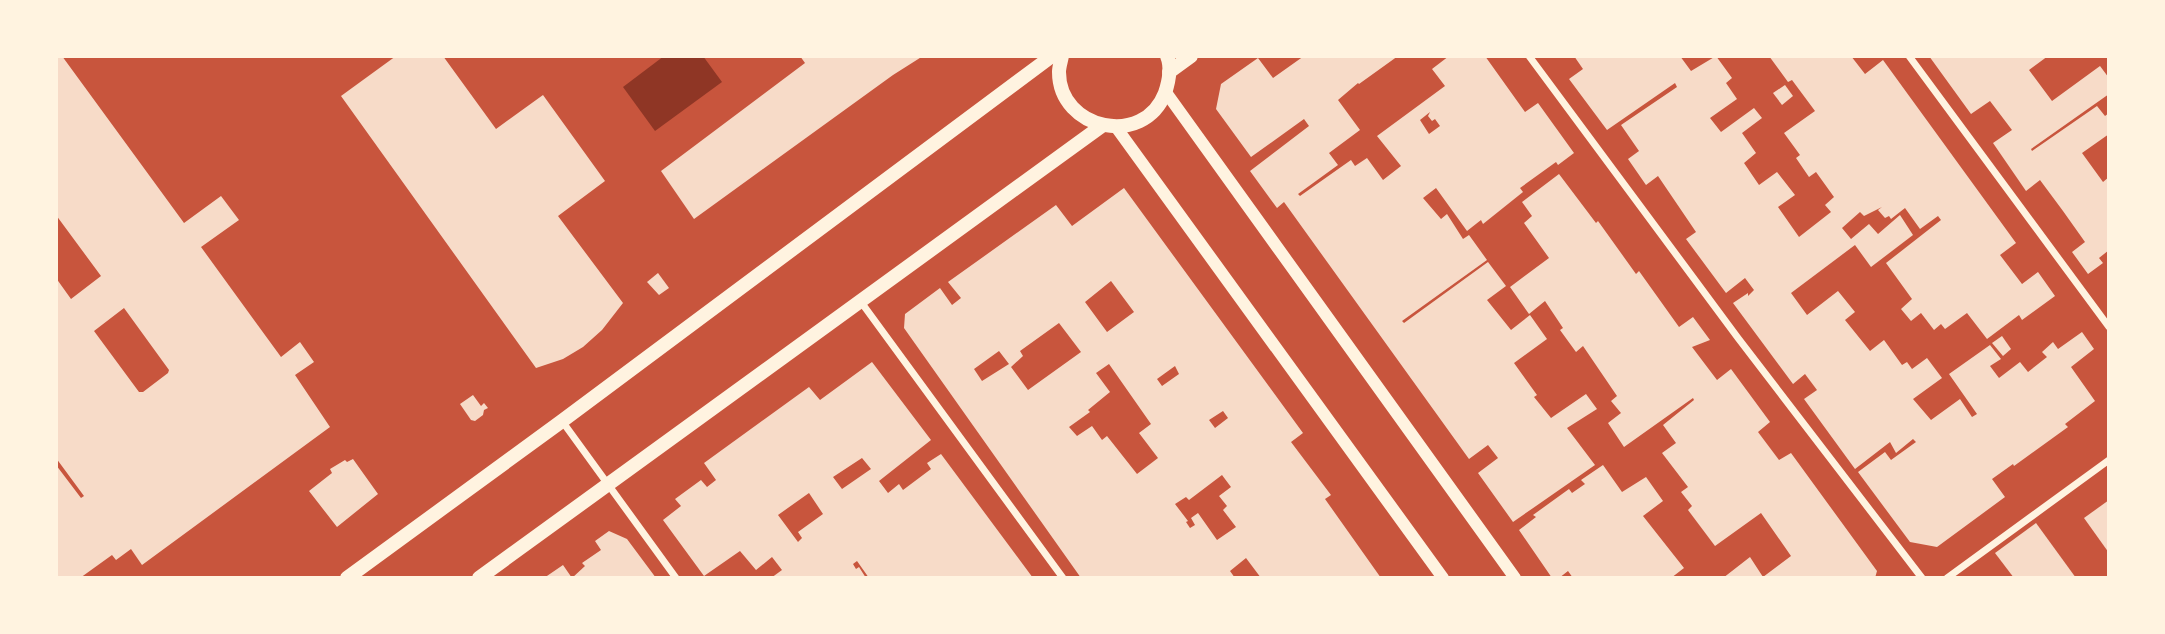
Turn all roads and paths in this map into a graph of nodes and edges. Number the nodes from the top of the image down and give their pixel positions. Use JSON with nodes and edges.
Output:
{"nodes":[{"id":1,"x":1052,"y":56,"type":"edge"},
{"id":2,"x":1062,"y":56,"type":"edge"},
{"id":3,"x":1167,"y":56,"type":"edge"},
{"id":4,"x":1191,"y":56,"type":"edge"},
{"id":5,"x":1529,"y":56,"type":"edge"},
{"id":6,"x":1909,"y":56,"type":"edge"},
{"id":7,"x":1169,"y":72,"type":"junction"},
{"id":8,"x":1166,"y":91,"type":"junction"},
{"id":9,"x":1110,"y":126,"type":"junction"},
{"id":10,"x":861,"y":302,"type":"junction"},
{"id":11,"x":2109,"y":327,"type":"edge"},
{"id":12,"x":562,"y":421,"type":"junction"},
{"id":13,"x":2109,"y":460,"type":"edge"},
{"id":14,"x":608,"y":484,"type":"junction"},
{"id":15,"x":347,"y":578,"type":"edge"},
{"id":16,"x":479,"y":578,"type":"edge"},
{"id":17,"x":676,"y":578,"type":"edge"},
{"id":18,"x":1063,"y":578,"type":"edge"},
{"id":19,"x":1443,"y":578,"type":"edge"},
{"id":20,"x":1515,"y":578,"type":"edge"},
{"id":21,"x":1922,"y":578,"type":"edge"},
{"id":22,"x":1947,"y":578,"type":"edge"}],
"edges":[{"from":1,"to":12,"type":"main road"},
{"from":2,"to":9,"type":"main road"},
{"from":3,"to":7,"type":"main road"},
{"from":4,"to":7,"type":"main road"},
{"from":5,"to":21,"type":"street"},
{"from":6,"to":11,"type":"street"},
{"from":7,"to":8,"type":"main road"},
{"from":8,"to":9,"type":"main road"},
{"from":8,"to":20,"type":"street"},
{"from":9,"to":10,"type":"main road"},
{"from":9,"to":19,"type":"street"},
{"from":10,"to":14,"type":"main road"},
{"from":10,"to":18,"type":"street"},
{"from":12,"to":14,"type":"street"},
{"from":12,"to":15,"type":"main road"},
{"from":13,"to":22,"type":"street"},
{"from":14,"to":16,"type":"main road"},
{"from":14,"to":17,"type":"street"}]}
